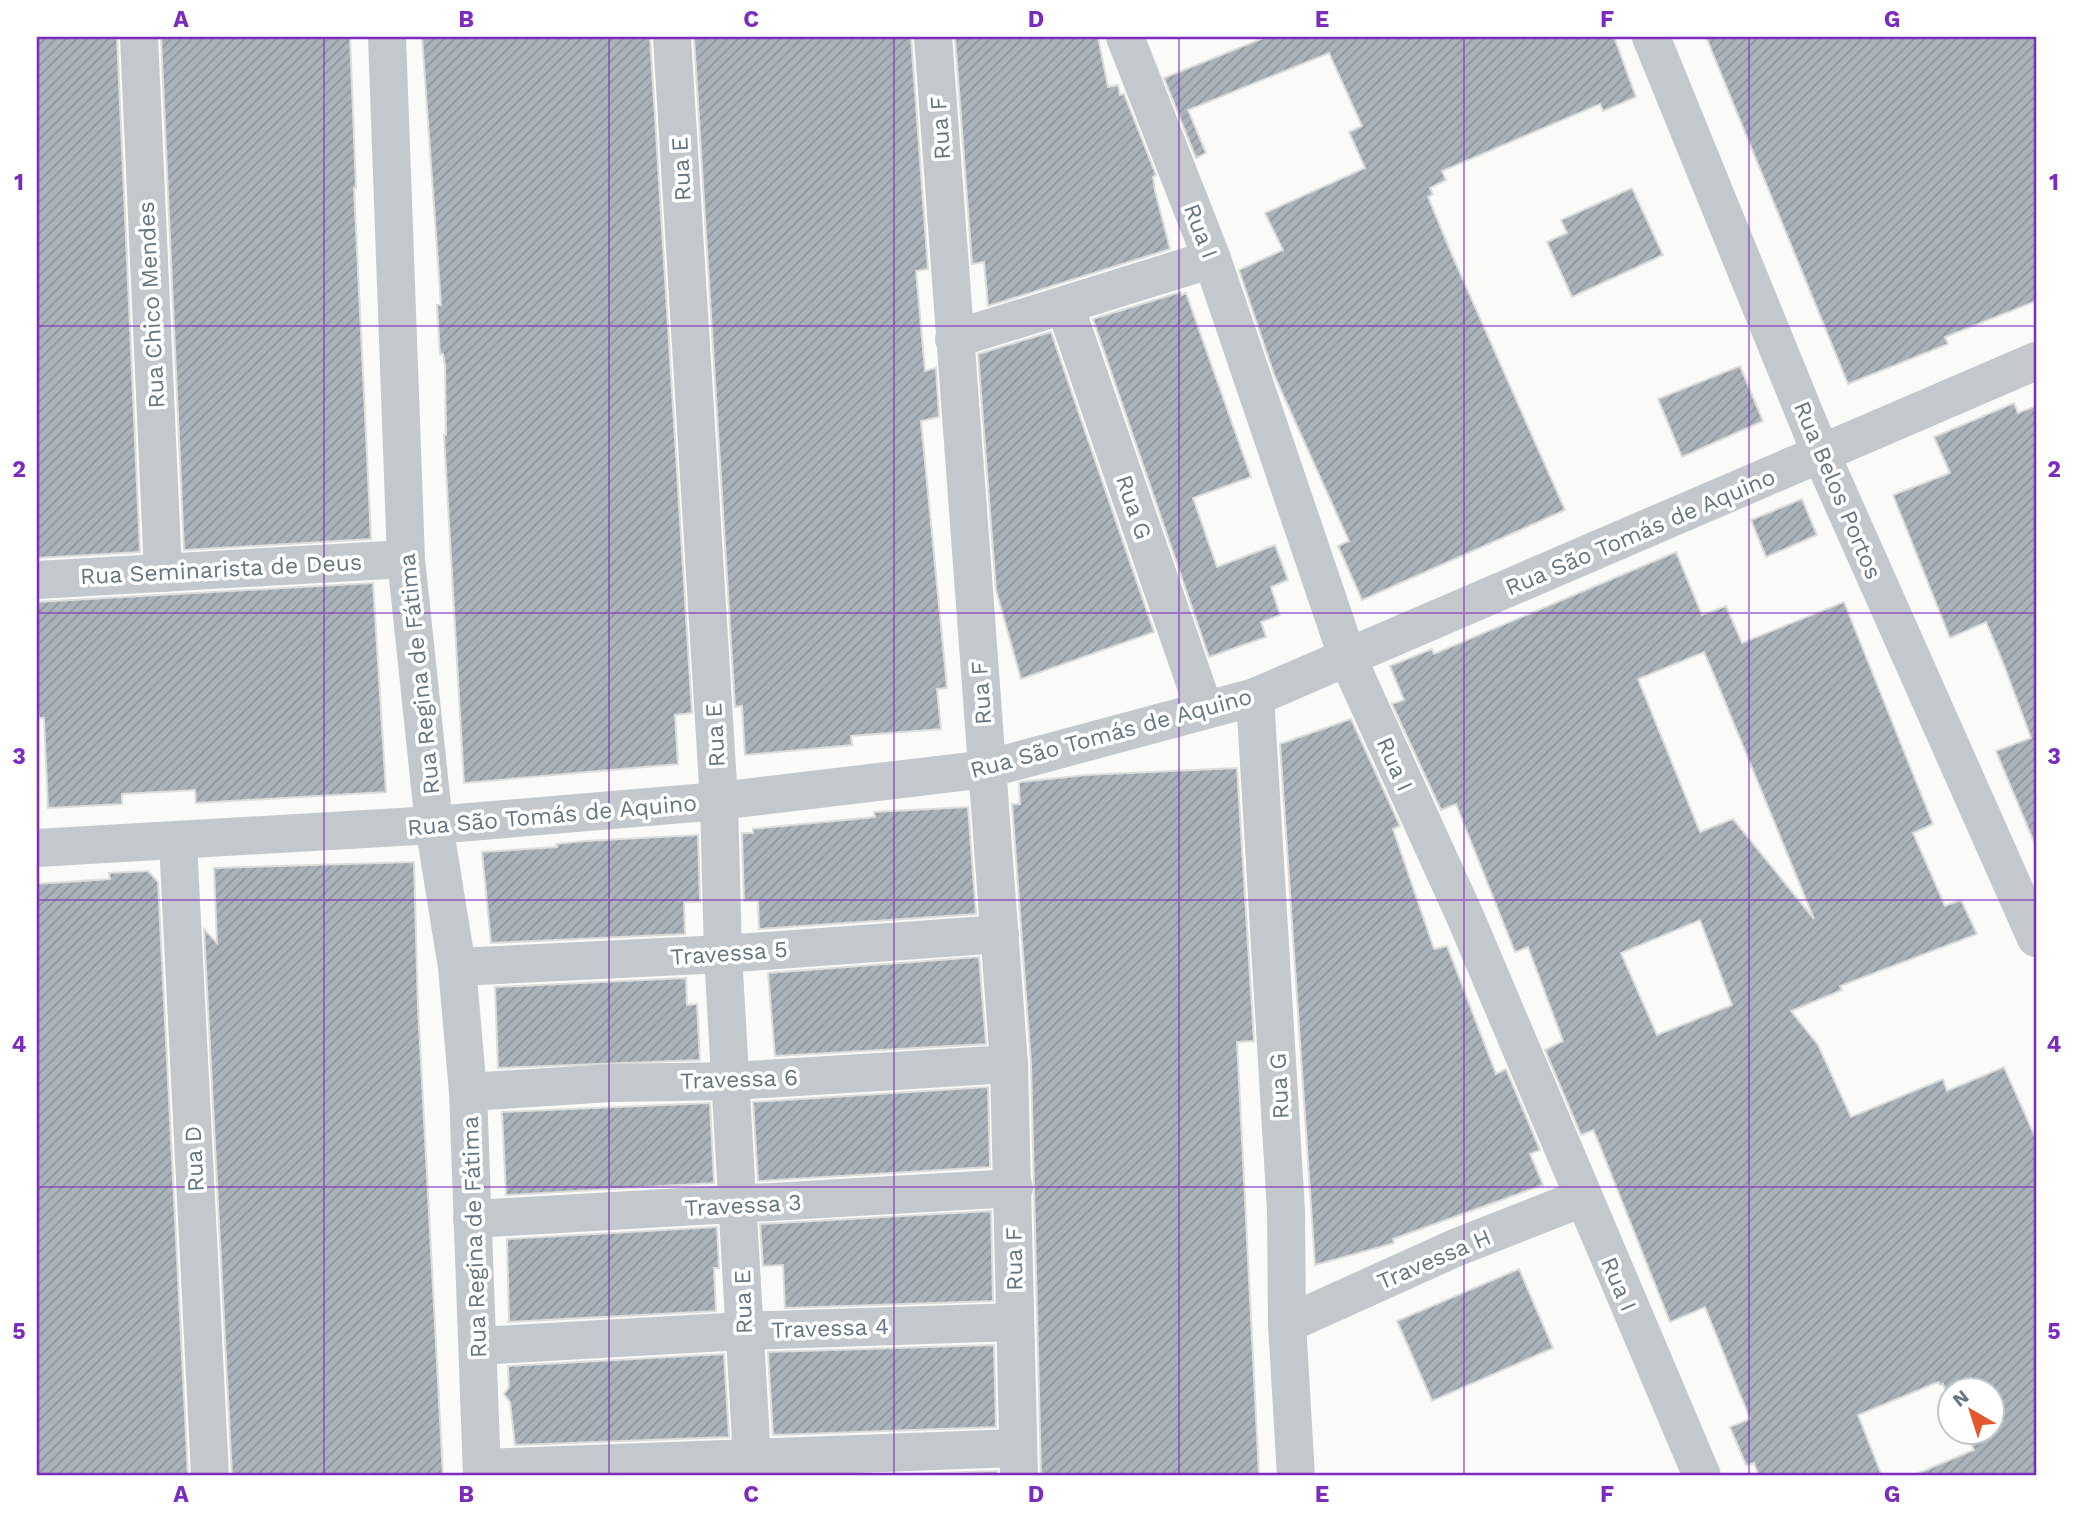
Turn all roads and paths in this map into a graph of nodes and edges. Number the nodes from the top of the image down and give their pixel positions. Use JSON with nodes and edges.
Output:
{"nodes":[{"id":1,"x":139,"y":37,"type":"edge"},
{"id":2,"x":387,"y":37,"type":"edge"},
{"id":3,"x":672,"y":37,"type":"edge"},
{"id":4,"x":933,"y":37,"type":"edge"},
{"id":5,"x":1125,"y":37,"type":"edge"},
{"id":6,"x":1651,"y":37,"type":"edge"},
{"id":7,"x":1212,"y":260,"type":"junction"},
{"id":8,"x":1065,"y":306,"type":"junction"},
{"id":9,"x":954,"y":339,"type":"junction"},
{"id":10,"x":2036,"y":361,"type":"edge"},
{"id":11,"x":1821,"y":454,"type":"junction"},
{"id":12,"x":406,"y":559,"type":"junction"},
{"id":13,"x":163,"y":573,"type":"junction"},
{"id":14,"x":37,"y":580,"type":"edge"},
{"id":15,"x":1348,"y":659,"type":"junction"},
{"id":16,"x":1255,"y":697,"type":"junction"},
{"id":17,"x":1204,"y":709,"type":"junction"},
{"id":18,"x":987,"y":769,"type":"junction"},
{"id":19,"x":719,"y":801,"type":"junction"},
{"id":20,"x":434,"y":825,"type":"junction"},
{"id":21,"x":178,"y":842,"type":"junction"},
{"id":22,"x":37,"y":848,"type":"edge"},
{"id":23,"x":1000,"y":934,"type":"junction"},
{"id":24,"x":2036,"y":937,"type":"edge"},
{"id":25,"x":723,"y":954,"type":"junction"},
{"id":26,"x":457,"y":967,"type":"junction"},
{"id":27,"x":1009,"y":1064,"type":"junction"},
{"id":28,"x":733,"y":1081,"type":"junction"},
{"id":29,"x":468,"y":1092,"type":"junction"},
{"id":30,"x":1014,"y":1188,"type":"junction"},
{"id":31,"x":1582,"y":1198,"type":"junction"},
{"id":32,"x":740,"y":1205,"type":"junction"},
{"id":33,"x":472,"y":1219,"type":"junction"},
{"id":34,"x":1015,"y":1322,"type":"junction"},
{"id":35,"x":1287,"y":1324,"type":"junction"},
{"id":36,"x":743,"y":1331,"type":"junction"},
{"id":37,"x":478,"y":1346,"type":"junction"},
{"id":38,"x":1018,"y":1462,"type":"edge"},
{"id":39,"x":752,"y":1468,"type":"edge"},
{"id":40,"x":482,"y":1472,"type":"edge"},
{"id":41,"x":210,"y":1476,"type":"edge"},
{"id":42,"x":1296,"y":1476,"type":"edge"},
{"id":43,"x":1702,"y":1476,"type":"edge"}],
"edges":[{"from":1,"to":13,"type":"street","name":"Rua Chico Mendes"},
{"from":2,"to":12,"type":"street","name":"Rua Regina de Fátima"},
{"from":3,"to":19,"type":"street","name":"Rua E"},
{"from":4,"to":9,"type":"street","name":"Rua F"},
{"from":5,"to":7,"type":"street","name":"Rua I"},
{"from":6,"to":11,"type":"street","name":"Rua Belos Portos"},
{"from":7,"to":8,"type":"street"},
{"from":7,"to":15,"type":"street","name":"Rua I"},
{"from":8,"to":9,"type":"street"},
{"from":8,"to":17,"type":"street","name":"Rua G"},
{"from":9,"to":18,"type":"street","name":"Rua F"},
{"from":10,"to":11,"type":"street","name":"Rua São Tomás de Aquino"},
{"from":11,"to":15,"type":"street","name":"Rua São Tomás de Aquino"},
{"from":11,"to":24,"type":"street","name":"Rua Belos Portos"},
{"from":12,"to":13,"type":"street","name":"Rua Seminarista de Deus"},
{"from":12,"to":20,"type":"street","name":"Rua Regina de Fátima"},
{"from":13,"to":14,"type":"street","name":"Rua Seminarista de Deus"},
{"from":15,"to":16,"type":"street","name":"Rua São Tomás de Aquino"},
{"from":15,"to":31,"type":"street","name":"Rua I"},
{"from":16,"to":17,"type":"street","name":"Rua São Tomás de Aquino"},
{"from":16,"to":35,"type":"street","name":"Rua G"},
{"from":17,"to":18,"type":"street","name":"Rua São Tomás de Aquino"},
{"from":18,"to":19,"type":"street","name":"Rua São Tomás de Aquino"},
{"from":18,"to":23,"type":"street","name":"Rua F"},
{"from":19,"to":20,"type":"street","name":"Rua São Tomás de Aquino"},
{"from":19,"to":25,"type":"street","name":"Rua E"},
{"from":20,"to":21,"type":"street","name":"Rua São Tomás de Aquino"},
{"from":20,"to":26,"type":"street","name":"Rua Regina de Fátima"},
{"from":21,"to":22,"type":"street","name":"Rua São Tomás de Aquino"},
{"from":21,"to":41,"type":"street","name":"Rua D"},
{"from":23,"to":25,"type":"street","name":"Travessa 5"},
{"from":23,"to":27,"type":"street","name":"Rua F"},
{"from":25,"to":26,"type":"street","name":"Travessa 5"},
{"from":25,"to":28,"type":"street","name":"Rua E"},
{"from":26,"to":29,"type":"street","name":"Rua Regina de Fátima"},
{"from":27,"to":28,"type":"street","name":"Travessa 6"},
{"from":27,"to":30,"type":"street","name":"Rua F"},
{"from":28,"to":29,"type":"street","name":"Travessa 6"},
{"from":28,"to":32,"type":"street","name":"Rua E"},
{"from":29,"to":33,"type":"street","name":"Rua Regina de Fátima"},
{"from":30,"to":32,"type":"street","name":"Travessa 3"},
{"from":30,"to":34,"type":"street","name":"Rua F"},
{"from":31,"to":35,"type":"street","name":"Travessa H"},
{"from":31,"to":43,"type":"street","name":"Rua I"},
{"from":32,"to":33,"type":"street","name":"Travessa 3"},
{"from":32,"to":36,"type":"street","name":"Rua E"},
{"from":33,"to":37,"type":"street","name":"Rua Regina de Fátima"},
{"from":34,"to":36,"type":"street","name":"Travessa 4"},
{"from":34,"to":38,"type":"street","name":"Rua F"},
{"from":35,"to":42,"type":"street","name":"Rua G"},
{"from":36,"to":37,"type":"street","name":"Travessa 4"},
{"from":36,"to":39,"type":"street","name":"Rua E"},
{"from":37,"to":40,"type":"street","name":"Rua Regina de Fátima"},
{"from":38,"to":39,"type":"street"},
{"from":39,"to":40,"type":"street"}]}
